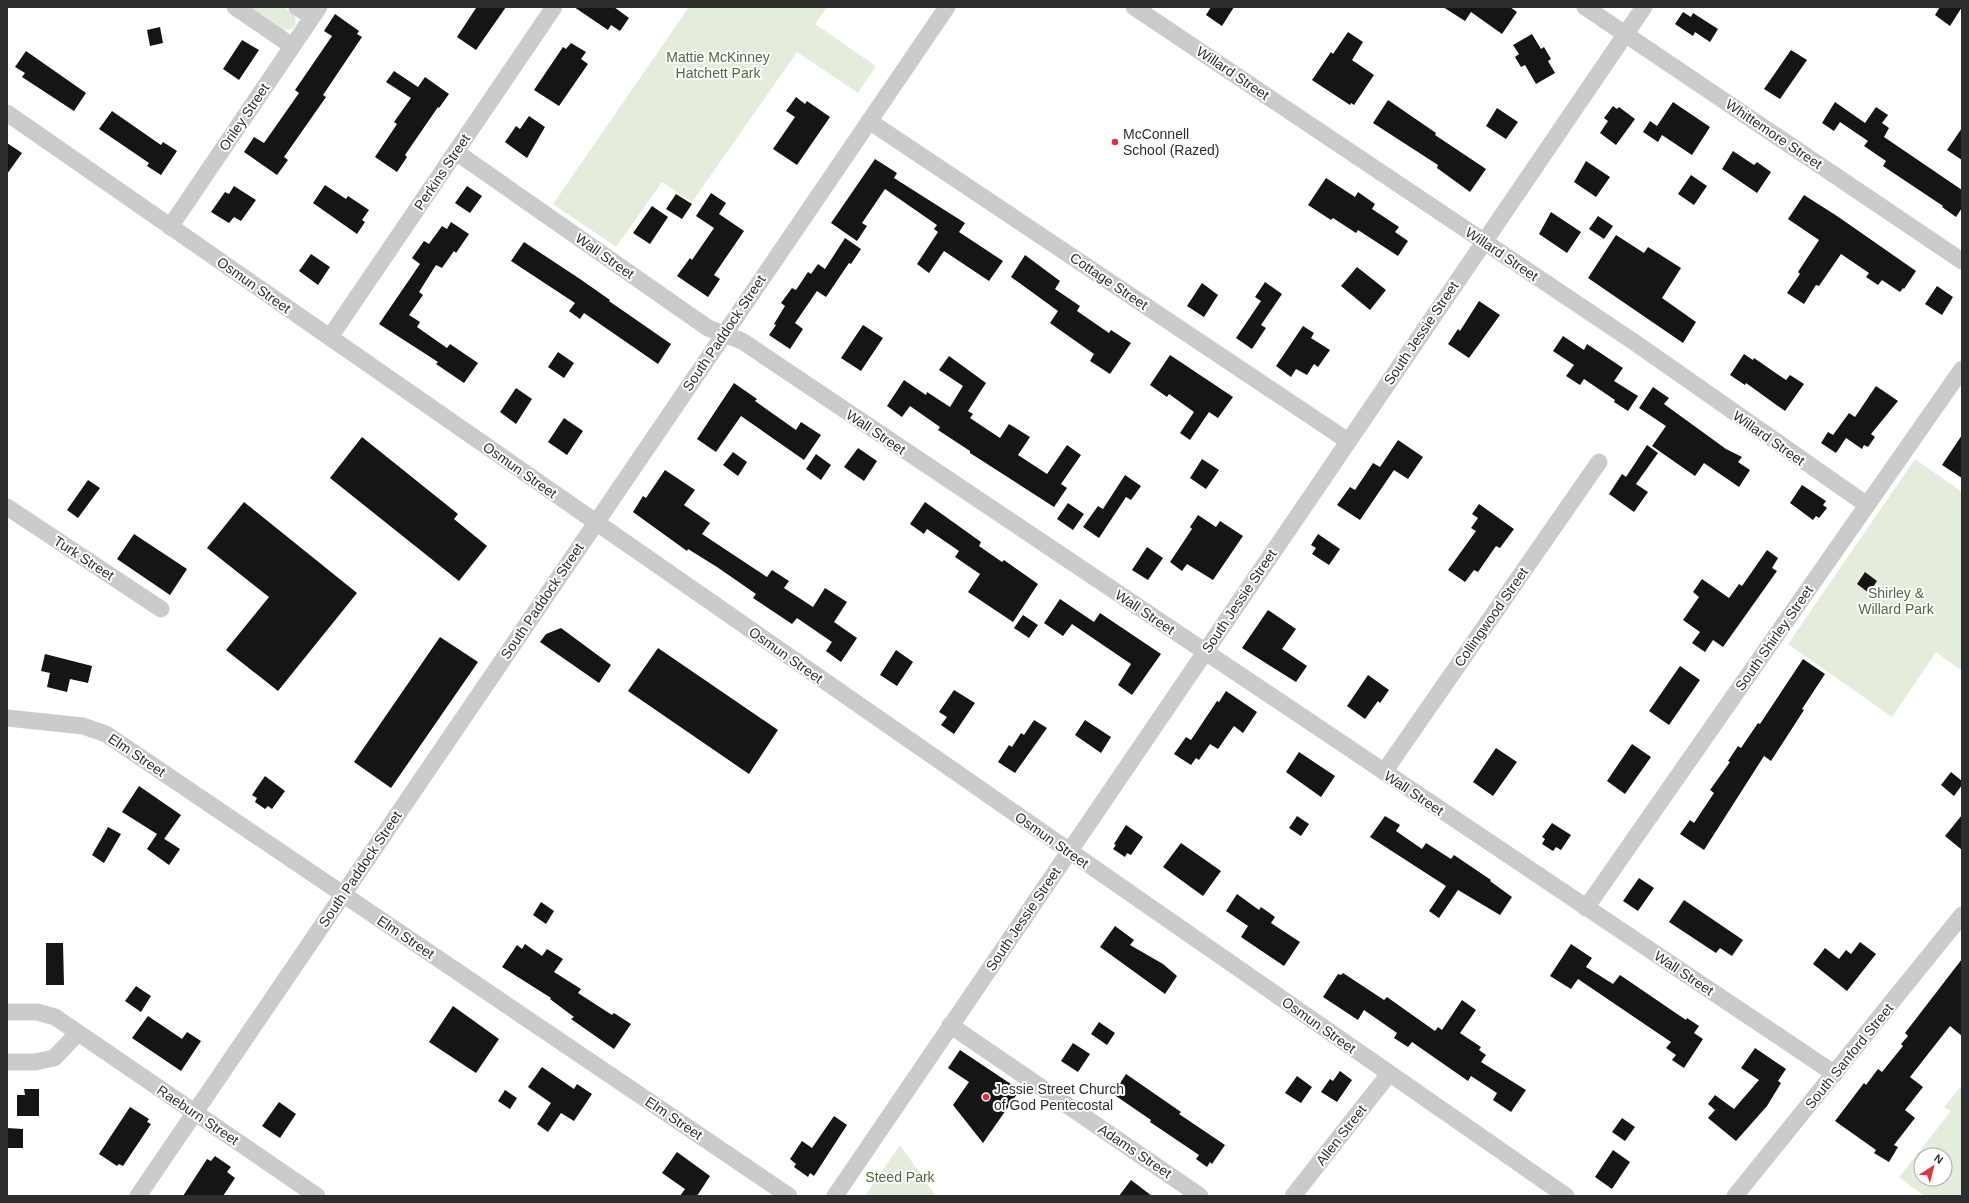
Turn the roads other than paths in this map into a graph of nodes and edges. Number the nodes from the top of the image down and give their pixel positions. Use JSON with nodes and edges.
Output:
{"nodes":[{"id":1,"x":235,"y":7,"type":"edge"},
{"id":2,"x":297,"y":7,"type":"edge"},
{"id":3,"x":554,"y":7,"type":"edge"},
{"id":4,"x":947,"y":7,"type":"edge"},
{"id":5,"x":1134,"y":7,"type":"edge"},
{"id":6,"x":1585,"y":7,"type":"edge"},
{"id":7,"x":1644,"y":7,"type":"edge"},
{"id":8,"x":315,"y":12,"type":"edge"},
{"id":9,"x":1626,"y":34,"type":"junction"},
{"id":10,"x":292,"y":46,"type":"junction"},
{"id":11,"x":7,"y":113,"type":"edge"},
{"id":12,"x":869,"y":121,"type":"junction"},
{"id":13,"x":456,"y":152,"type":"junction"},
{"id":14,"x":170,"y":226,"type":"junction"},
{"id":15,"x":1484,"y":242,"type":"junction"},
{"id":16,"x":1962,"y":260,"type":"edge"},
{"id":17,"x":724,"y":334,"type":"junction"},
{"id":18,"x":330,"y":337,"type":"junction"},
{"id":19,"x":1962,"y":369,"type":"edge"},
{"id":20,"x":1348,"y":441,"type":"junction"},
{"id":21,"x":1599,"y":462,"type":"dead end"},
{"id":22,"x":1867,"y":505,"type":"junction"},
{"id":23,"x":7,"y":507,"type":"edge"},
{"id":24,"x":596,"y":522,"type":"junction"},
{"id":25,"x":161,"y":609,"type":"dead end"},
{"id":26,"x":1204,"y":651,"type":"junction"},
{"id":27,"x":7,"y":718,"type":"edge"},
{"id":28,"x":1384,"y":772,"type":"junction"},
{"id":29,"x":1069,"y":851,"type":"junction"},
{"id":30,"x":342,"y":894,"type":"junction"},
{"id":31,"x":1586,"y":908,"type":"junction"},
{"id":32,"x":1962,"y":915,"type":"edge"},
{"id":33,"x":7,"y":1012,"type":"edge"},
{"id":34,"x":950,"y":1025,"type":"junction"},
{"id":35,"x":78,"y":1033,"type":"junction"},
{"id":36,"x":7,"y":1062,"type":"edge"},
{"id":37,"x":1389,"y":1074,"type":"junction"},
{"id":38,"x":1834,"y":1074,"type":"junction"},
{"id":39,"x":194,"y":1112,"type":"junction"},
{"id":40,"x":138,"y":1196,"type":"edge"},
{"id":41,"x":317,"y":1196,"type":"edge"},
{"id":42,"x":789,"y":1196,"type":"edge"},
{"id":43,"x":835,"y":1196,"type":"edge"},
{"id":44,"x":1200,"y":1196,"type":"edge"},
{"id":45,"x":1293,"y":1196,"type":"edge"},
{"id":46,"x":1566,"y":1196,"type":"edge"},
{"id":47,"x":1735,"y":1196,"type":"edge"}],
"edges":[{"from":1,"to":10,"type":"street"},
{"from":2,"to":8,"type":"street"},
{"from":3,"to":13,"type":"street","name":"Perkins Street"},
{"from":4,"to":12,"type":"street","name":"South Paddock Street"},
{"from":5,"to":15,"type":"street","name":"Willard Street"},
{"from":6,"to":9,"type":"street","name":"Whittemore Street"},
{"from":7,"to":9,"type":"street","name":"South Jessie Street"},
{"from":8,"to":10,"type":"street","name":"Oriley Street"},
{"from":9,"to":15,"type":"street","name":"South Jessie Street"},
{"from":9,"to":16,"type":"street","name":"Whittemore Street"},
{"from":10,"to":14,"type":"street","name":"Oriley Street"},
{"from":11,"to":14,"type":"street","name":"Osmun Street"},
{"from":12,"to":17,"type":"street","name":"South Paddock Street"},
{"from":12,"to":20,"type":"street","name":"Cottage Street"},
{"from":13,"to":17,"type":"street","name":"Wall Street"},
{"from":13,"to":18,"type":"street","name":"Perkins Street"},
{"from":14,"to":18,"type":"street","name":"Osmun Street"},
{"from":15,"to":20,"type":"street","name":"South Jessie Street"},
{"from":15,"to":22,"type":"street","name":"Willard Street"},
{"from":17,"to":24,"type":"street","name":"South Paddock Street"},
{"from":17,"to":26,"type":"street","name":"Wall Street"},
{"from":18,"to":24,"type":"street","name":"Osmun Street"},
{"from":19,"to":22,"type":"street","name":"South Shirley Street"},
{"from":20,"to":26,"type":"street","name":"South Jessie Street"},
{"from":21,"to":28,"type":"street","name":"Collingwood Street"},
{"from":22,"to":31,"type":"street","name":"South Shirley Street"},
{"from":23,"to":25,"type":"street","name":"Turk Street"},
{"from":24,"to":29,"type":"street","name":"Osmun Street"},
{"from":24,"to":30,"type":"street","name":"South Paddock Street"},
{"from":26,"to":28,"type":"street","name":"Wall Street"},
{"from":26,"to":29,"type":"street","name":"South Jessie Street"},
{"from":27,"to":30,"type":"street","name":"Elm Street"},
{"from":28,"to":31,"type":"street","name":"Wall Street"},
{"from":29,"to":34,"type":"street","name":"South Jessie Street"},
{"from":29,"to":37,"type":"street","name":"Osmun Street"},
{"from":30,"to":39,"type":"street","name":"South Paddock Street"},
{"from":30,"to":42,"type":"street","name":"Elm Street"},
{"from":31,"to":38,"type":"street","name":"Wall Street"},
{"from":32,"to":38,"type":"street","name":"South Sanford Street"},
{"from":33,"to":35,"type":"street","name":"Raeburn Street"},
{"from":34,"to":43,"type":"street","name":"South Jessie Street"},
{"from":34,"to":44,"type":"street","name":"Adams Street"},
{"from":35,"to":36,"type":"street"},
{"from":35,"to":39,"type":"street","name":"Raeburn Street"},
{"from":37,"to":45,"type":"street","name":"Allen Street"},
{"from":37,"to":46,"type":"street","name":"Osmun Street"},
{"from":38,"to":47,"type":"street","name":"South Sanford Street"},
{"from":39,"to":40,"type":"street","name":"South Paddock Street"},
{"from":39,"to":41,"type":"street","name":"Raeburn Street"}]}
